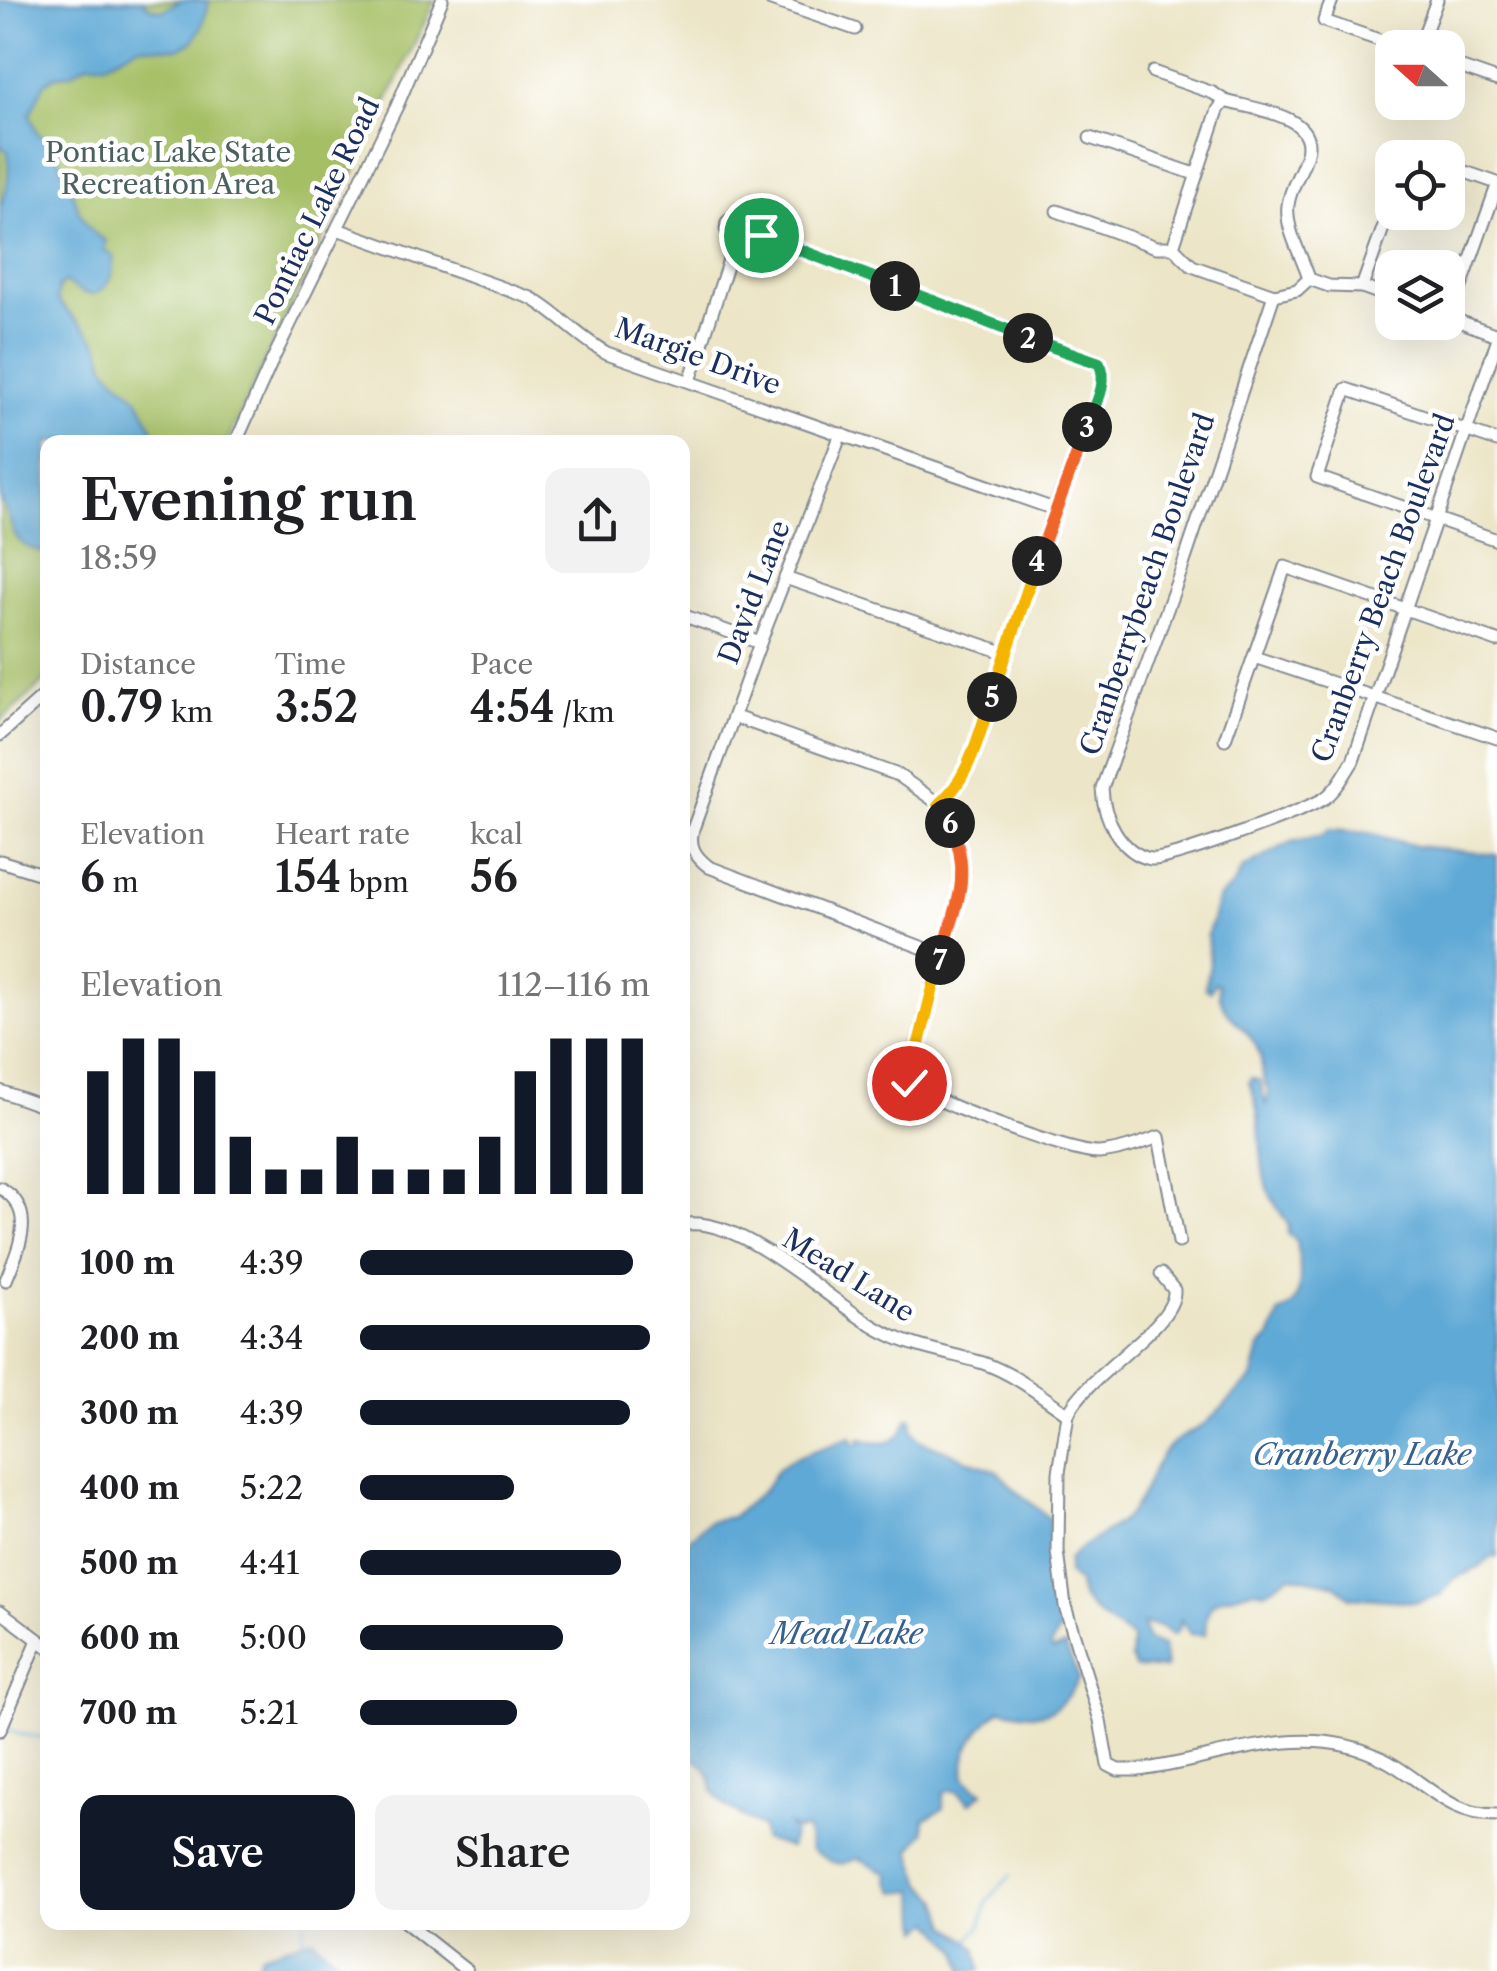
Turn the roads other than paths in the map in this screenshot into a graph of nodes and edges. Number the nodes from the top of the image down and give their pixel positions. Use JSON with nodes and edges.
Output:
{"nodes":[{"id":1,"x":442,"y":0,"type":"edge"},
{"id":2,"x":771,"y":0,"type":"edge"},
{"id":3,"x":1332,"y":0,"type":"edge"},
{"id":4,"x":1437,"y":0,"type":"edge"},
{"id":5,"x":855,"y":29,"type":"dead end"},
{"id":6,"x":1426,"y":30,"type":"edge"},
{"id":7,"x":1375,"y":39,"type":"edge"},
{"id":8,"x":1465,"y":69,"type":"edge"},
{"id":9,"x":1153,"y":72,"type":"dead end"},
{"id":10,"x":1497,"y":80,"type":"edge"},
{"id":11,"x":1225,"y":101,"type":"junction"},
{"id":12,"x":1090,"y":138,"type":"dead end"},
{"id":13,"x":1465,"y":172,"type":"edge"},
{"id":14,"x":1195,"y":174,"type":"junction"},
{"id":15,"x":1497,"y":184,"type":"edge"},
{"id":16,"x":1058,"y":212,"type":"dead end"},
{"id":17,"x":337,"y":228,"type":"junction"},
{"id":18,"x":1382,"y":230,"type":"edge"},
{"id":19,"x":758,"y":235,"type":"junction"},
{"id":20,"x":734,"y":244,"type":"junction"},
{"id":21,"x":1173,"y":247,"type":"junction"},
{"id":22,"x":1465,"y":273,"type":"edge"},
{"id":23,"x":1309,"y":279,"type":"junction"},
{"id":24,"x":1362,"y":288,"type":"junction"},
{"id":25,"x":1375,"y":292,"type":"edge"},
{"id":26,"x":1274,"y":294,"type":"junction"},
{"id":27,"x":1465,"y":325,"type":"edge"},
{"id":28,"x":1497,"y":338,"type":"edge"},
{"id":29,"x":690,"y":381,"type":"junction"},
{"id":30,"x":1467,"y":430,"type":"junction"},
{"id":31,"x":841,"y":434,"type":"junction"},
{"id":32,"x":239,"y":435,"type":"edge"},
{"id":33,"x":1497,"y":441,"type":"edge"},
{"id":34,"x":1054,"y":509,"type":"junction"},
{"id":35,"x":1436,"y":519,"type":"junction"},
{"id":36,"x":1497,"y":540,"type":"edge"},
{"id":37,"x":785,"y":578,"type":"junction"},
{"id":38,"x":1405,"y":609,"type":"junction"},
{"id":39,"x":690,"y":618,"type":"edge"},
{"id":40,"x":1497,"y":641,"type":"edge"},
{"id":41,"x":760,"y":643,"type":"junction"},
{"id":42,"x":1006,"y":653,"type":"junction"},
{"id":43,"x":1254,"y":656,"type":"junction"},
{"id":44,"x":1375,"y":697,"type":"junction"},
{"id":45,"x":40,"y":699,"type":"edge"},
{"id":46,"x":736,"y":717,"type":"junction"},
{"id":47,"x":0,"y":735,"type":"edge"},
{"id":48,"x":1497,"y":738,"type":"edge"},
{"id":49,"x":1225,"y":739,"type":"dead end"},
{"id":50,"x":939,"y":804,"type":"junction"},
{"id":51,"x":1165,"y":858,"type":"joint"},
{"id":52,"x":0,"y":860,"type":"edge"},
{"id":53,"x":40,"y":873,"type":"edge"},
{"id":54,"x":942,"y":955,"type":"junction"},
{"id":55,"x":0,"y":1091,"type":"edge"},
{"id":56,"x":40,"y":1105,"type":"edge"},
{"id":57,"x":0,"y":1188,"type":"edge"},
{"id":58,"x":690,"y":1225,"type":"edge"},
{"id":59,"x":1179,"y":1242,"type":"dead end"},
{"id":60,"x":1161,"y":1274,"type":"dead end"},
{"id":61,"x":6,"y":1280,"type":"dead end"},
{"id":62,"x":1068,"y":1414,"type":"junction"},
{"id":63,"x":0,"y":1611,"type":"edge"},
{"id":64,"x":40,"y":1642,"type":"edge"},
{"id":65,"x":40,"y":1650,"type":"edge"},
{"id":66,"x":0,"y":1730,"type":"edge"},
{"id":67,"x":1497,"y":1815,"type":"edge"},
{"id":68,"x":414,"y":1930,"type":"edge"},
{"id":69,"x":467,"y":1971,"type":"edge"}],
"edges":[{"from":1,"to":17,"type":"street","name":"Pontiac Lake Road"},
{"from":2,"to":5,"type":"street"},
{"from":3,"to":7,"type":"street"},
{"from":4,"to":6,"type":"street"},
{"from":8,"to":10,"type":"street"},
{"from":9,"to":11,"type":"street"},
{"from":11,"to":14,"type":"street"},
{"from":11,"to":23,"type":"street"},
{"from":12,"to":14,"type":"street"},
{"from":13,"to":15,"type":"street"},
{"from":14,"to":21,"type":"street"},
{"from":15,"to":22,"type":"street"},
{"from":16,"to":21,"type":"street"},
{"from":17,"to":29,"type":"street","name":"Margie Drive"},
{"from":17,"to":32,"type":"street","name":"Pontiac Lake Road"},
{"from":18,"to":24,"type":"street"},
{"from":19,"to":20,"type":"street"},
{"from":19,"to":20,"type":"street"},
{"from":19,"to":34,"type":"street"},
{"from":20,"to":29,"type":"street"},
{"from":21,"to":26,"type":"street"},
{"from":23,"to":24,"type":"street"},
{"from":23,"to":26,"type":"street"},
{"from":24,"to":25,"type":"street"},
{"from":26,"to":51,"type":"street","name":"Cranberrybeach Boulevard"},
{"from":27,"to":28,"type":"street"},
{"from":28,"to":30,"type":"street","name":"Cranberry Beach Boulevard"},
{"from":29,"to":31,"type":"street","name":"Margie Drive"},
{"from":30,"to":33,"type":"street"},
{"from":30,"to":35,"type":"street","name":"Cranberry Beach Boulevard"},
{"from":30,"to":35,"type":"street"},
{"from":31,"to":34,"type":"street","name":"Margie Drive"},
{"from":31,"to":37,"type":"street","name":"David Lane"},
{"from":34,"to":42,"type":"street"},
{"from":35,"to":36,"type":"street"},
{"from":35,"to":38,"type":"street","name":"Cranberry Beach Boulevard"},
{"from":37,"to":41,"type":"street","name":"David Lane"},
{"from":37,"to":42,"type":"street"},
{"from":38,"to":40,"type":"street"},
{"from":38,"to":43,"type":"street"},
{"from":38,"to":44,"type":"street","name":"Cranberry Beach Boulevard"},
{"from":39,"to":41,"type":"street"},
{"from":41,"to":46,"type":"street","name":"David Lane"},
{"from":42,"to":50,"type":"street"},
{"from":43,"to":44,"type":"street"},
{"from":43,"to":49,"type":"street"},
{"from":44,"to":48,"type":"street"},
{"from":44,"to":51,"type":"street","name":"Cranberry Beach Boulevard"},
{"from":45,"to":47,"type":"street"},
{"from":46,"to":50,"type":"street"},
{"from":46,"to":54,"type":"street","name":"David Lane"},
{"from":50,"to":54,"type":"street"},
{"from":52,"to":53,"type":"street"},
{"from":54,"to":59,"type":"street"},
{"from":55,"to":56,"type":"street"},
{"from":57,"to":61,"type":"street"},
{"from":58,"to":62,"type":"street","name":"Mead Lane"},
{"from":60,"to":62,"type":"street"},
{"from":62,"to":67,"type":"street"},
{"from":63,"to":64,"type":"street"},
{"from":65,"to":66,"type":"street"},
{"from":68,"to":69,"type":"street"}]}
